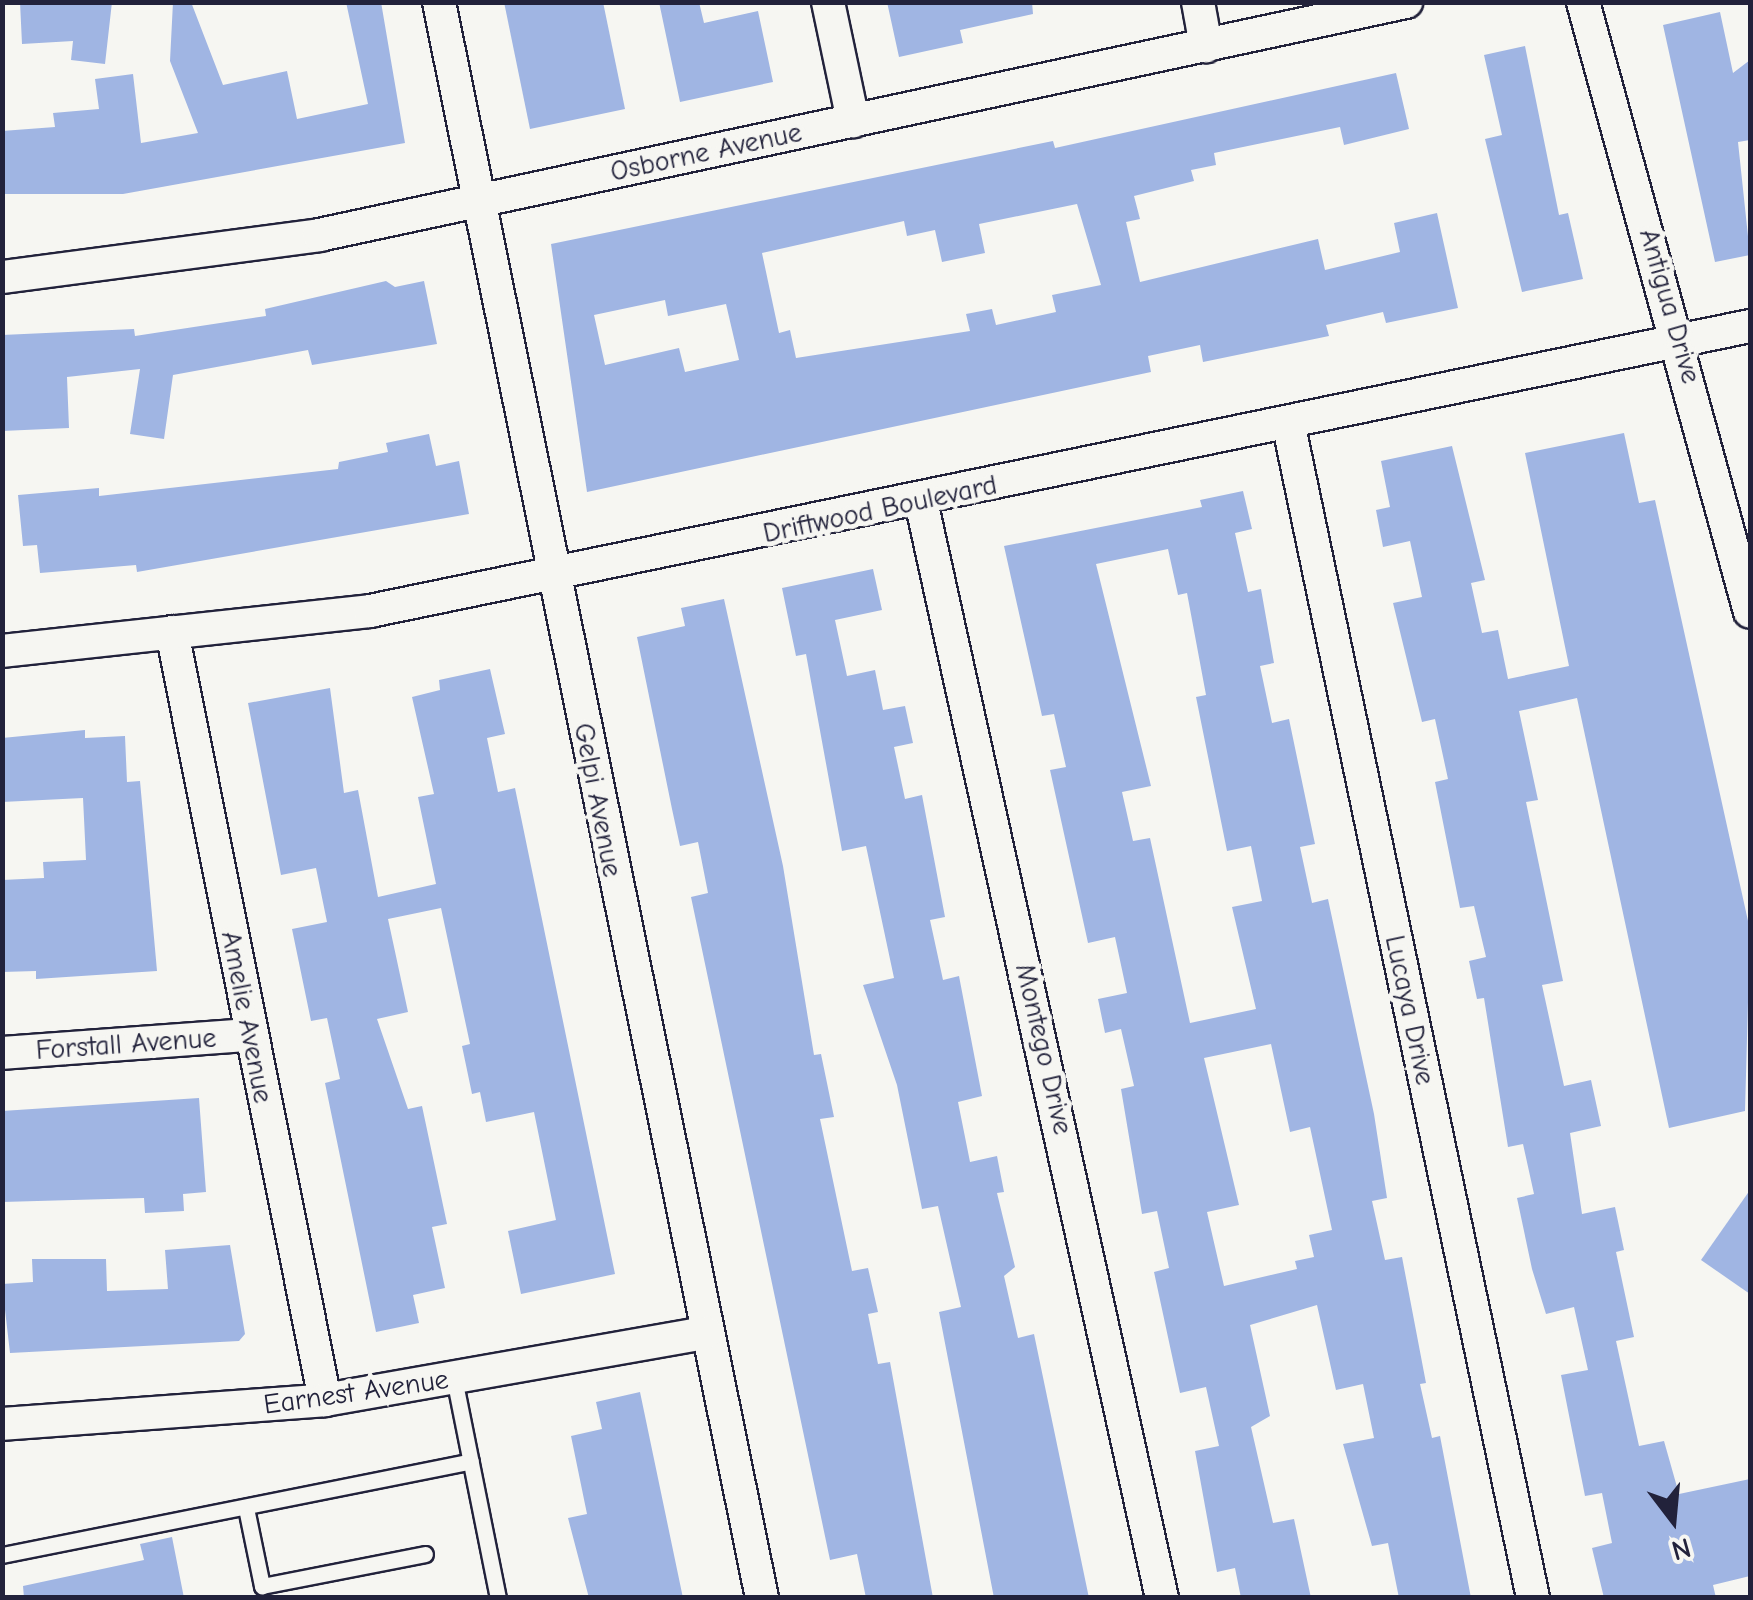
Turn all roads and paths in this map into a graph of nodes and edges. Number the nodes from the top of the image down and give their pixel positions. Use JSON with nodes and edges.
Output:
{"nodes":[{"id":1,"x":439,"y":2,"type":"edge"},
{"id":2,"x":828,"y":2,"type":"edge"},
{"id":3,"x":1198,"y":2,"type":"edge"},
{"id":4,"x":1406,"y":2,"type":"edge"},
{"id":5,"x":1583,"y":2,"type":"edge"},
{"id":6,"x":1206,"y":46,"type":"junction"},
{"id":7,"x":854,"y":121,"type":"junction"},
{"id":8,"x":480,"y":201,"type":"junction"},
{"id":9,"x":2,"y":276,"type":"edge"},
{"id":10,"x":1750,"y":326,"type":"edge"},
{"id":11,"x":1680,"y":339,"type":"junction"},
{"id":12,"x":1288,"y":422,"type":"junction"},
{"id":13,"x":921,"y":501,"type":"junction"},
{"id":14,"x":553,"y":576,"type":"junction"},
{"id":15,"x":1750,"y":612,"type":"edge"},
{"id":16,"x":172,"y":632,"type":"junction"},
{"id":17,"x":2,"y":651,"type":"edge"},
{"id":18,"x":250,"y":1034,"type":"junction"},
{"id":19,"x":2,"y":1053,"type":"edge"},
{"id":20,"x":706,"y":1333,"type":"junction"},
{"id":21,"x":454,"y":1378,"type":"junction"},
{"id":22,"x":324,"y":1400,"type":"junction"},
{"id":23,"x":2,"y":1424,"type":"edge"},
{"id":24,"x":471,"y":1461,"type":"junction"},
{"id":25,"x":246,"y":1508,"type":"junction"},
{"id":26,"x":424,"y":1554,"type":"dead end"},
{"id":27,"x":2,"y":1555,"type":"edge"},
{"id":28,"x":498,"y":1598,"type":"edge"},
{"id":29,"x":762,"y":1598,"type":"edge"},
{"id":30,"x":1162,"y":1598,"type":"edge"},
{"id":31,"x":1533,"y":1598,"type":"edge"}],
"edges":[{"from":1,"to":8,"type":"street","name":"Gelpi Avenue"},
{"from":2,"to":7,"type":"street"},
{"from":3,"to":6,"type":"street"},
{"from":4,"to":6,"type":"street","name":"Osborne Avenue"},
{"from":5,"to":11,"type":"street","name":"Antigua Drive"},
{"from":6,"to":7,"type":"street","name":"Osborne Avenue"},
{"from":7,"to":8,"type":"street","name":"Osborne Avenue"},
{"from":8,"to":9,"type":"street","name":"Osborne Avenue"},
{"from":8,"to":14,"type":"street","name":"Gelpi Avenue"},
{"from":10,"to":11,"type":"street","name":"Driftwood Boulevard"},
{"from":11,"to":12,"type":"street","name":"Driftwood Boulevard"},
{"from":11,"to":15,"type":"street","name":"Antigua Drive"},
{"from":12,"to":13,"type":"street","name":"Driftwood Boulevard"},
{"from":12,"to":31,"type":"street","name":"Lucaya Drive"},
{"from":13,"to":14,"type":"street","name":"Driftwood Boulevard"},
{"from":13,"to":30,"type":"street","name":"Montego Drive"},
{"from":14,"to":16,"type":"street","name":"Driftwood Boulevard"},
{"from":14,"to":20,"type":"street","name":"Gelpi Avenue"},
{"from":16,"to":17,"type":"street","name":"Driftwood Boulevard"},
{"from":16,"to":18,"type":"street","name":"Amelie Avenue"},
{"from":18,"to":19,"type":"street","name":"Forstall Avenue"},
{"from":18,"to":22,"type":"street","name":"Amelie Avenue"},
{"from":20,"to":21,"type":"street","name":"Earnest Avenue"},
{"from":20,"to":29,"type":"street","name":"Gelpi Avenue"},
{"from":21,"to":22,"type":"street","name":"Earnest Avenue"},
{"from":21,"to":24,"type":"lane"},
{"from":22,"to":23,"type":"street","name":"Earnest Avenue"},
{"from":24,"to":25,"type":"lane"},
{"from":24,"to":28,"type":"lane"},
{"from":25,"to":26,"type":"lane"},
{"from":25,"to":27,"type":"lane"}]}
